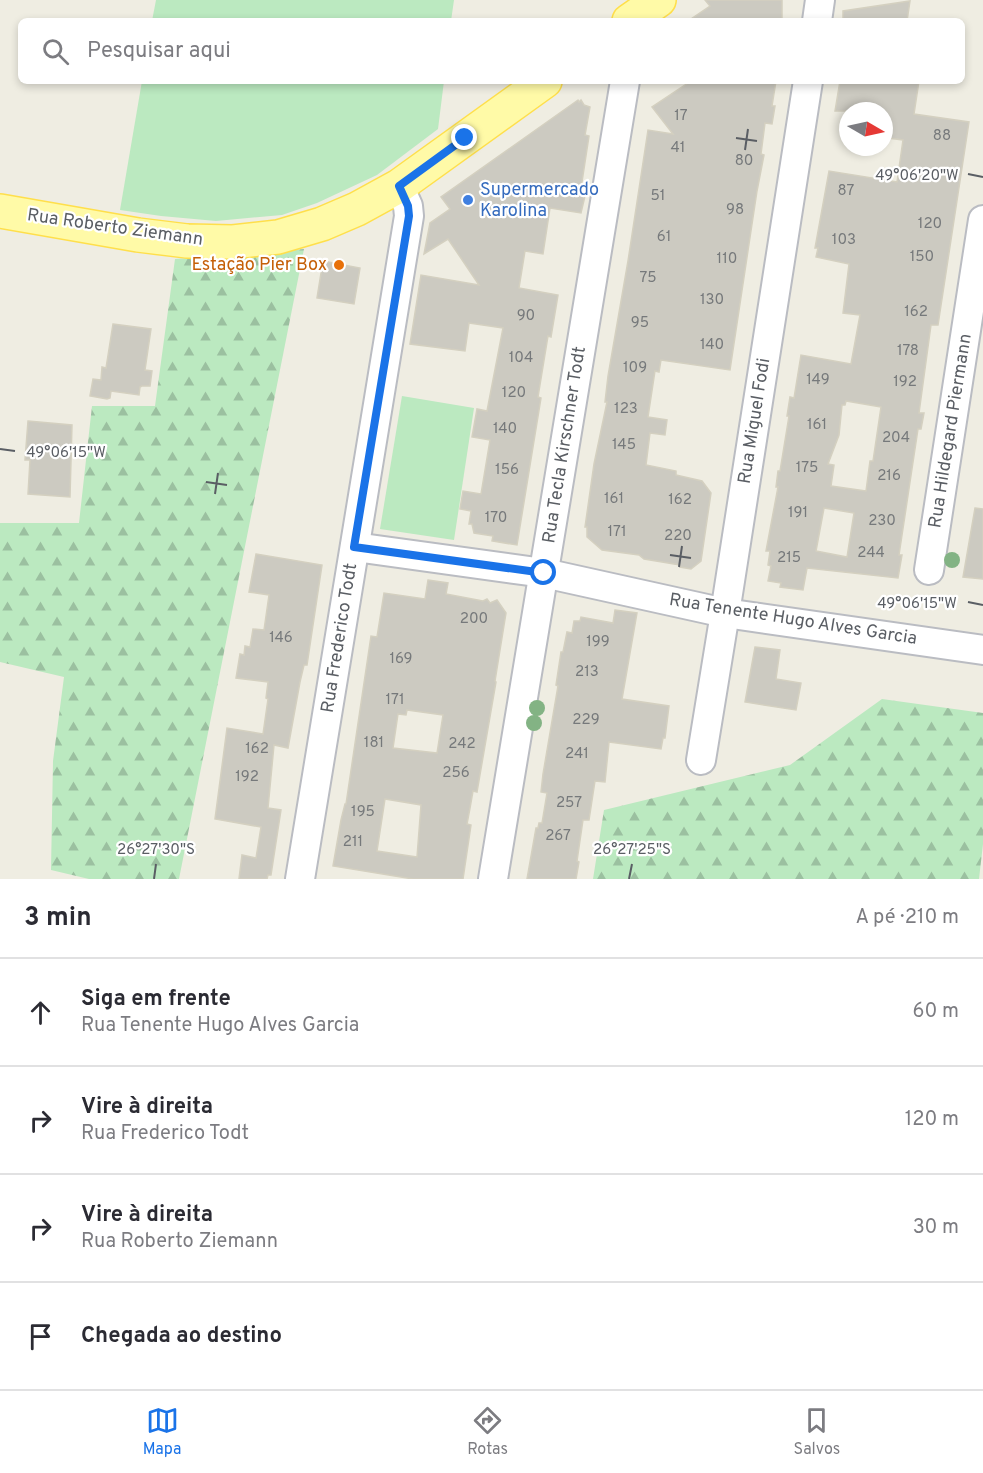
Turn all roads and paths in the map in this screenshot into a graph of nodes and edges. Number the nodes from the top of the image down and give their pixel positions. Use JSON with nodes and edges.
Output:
{"nodes":[{"id":1,"x":820,"y":0,"type":"edge"},
{"id":2,"x":817,"y":18,"type":"edge"},
{"id":3,"x":541,"y":84,"type":"edge"},
{"id":4,"x":625,"y":84,"type":"edge"},
{"id":5,"x":808,"y":84,"type":"edge"},
{"id":6,"x":399,"y":186,"type":"junction"},
{"id":7,"x":0,"y":211,"type":"edge"},
{"id":8,"x":983,"y":220,"type":"edge"},
{"id":9,"x":354,"y":547,"type":"junction"},
{"id":10,"x":929,"y":570,"type":"dead end"},
{"id":11,"x":544,"y":573,"type":"junction"},
{"id":12,"x":725,"y":613,"type":"junction"},
{"id":13,"x":983,"y":650,"type":"edge"},
{"id":14,"x":701,"y":760,"type":"dead end"},
{"id":15,"x":300,"y":879,"type":"edge"},
{"id":16,"x":493,"y":879,"type":"edge"}],
"edges":[{"from":1,"to":2,"type":"street"},
{"from":3,"to":6,"type":"main road","name":"Rua Roberto Ziemann"},
{"from":4,"to":11,"type":"street","name":"Rua Tecla Kirschner Todt"},
{"from":5,"to":12,"type":"street","name":"Rua Miguel Fodi"},
{"from":6,"to":7,"type":"main road","name":"Rua Roberto Ziemann"},
{"from":6,"to":9,"type":"street","name":"Rua Frederico Todt"},
{"from":8,"to":10,"type":"street","name":"Rua Hildegard Piermann"},
{"from":9,"to":11,"type":"street","name":"Rua Tenente Hugo Alves Garcia"},
{"from":9,"to":15,"type":"street","name":"Rua Frederico Todt"},
{"from":11,"to":12,"type":"street","name":"Rua Tenente Hugo Alves Garcia"},
{"from":11,"to":16,"type":"street","name":"Rua Tecla Kirschner Todt"},
{"from":12,"to":13,"type":"street","name":"Rua Tenente Hugo Alves Garcia"},
{"from":12,"to":14,"type":"street","name":"Rua Miguel Fodi"}]}
